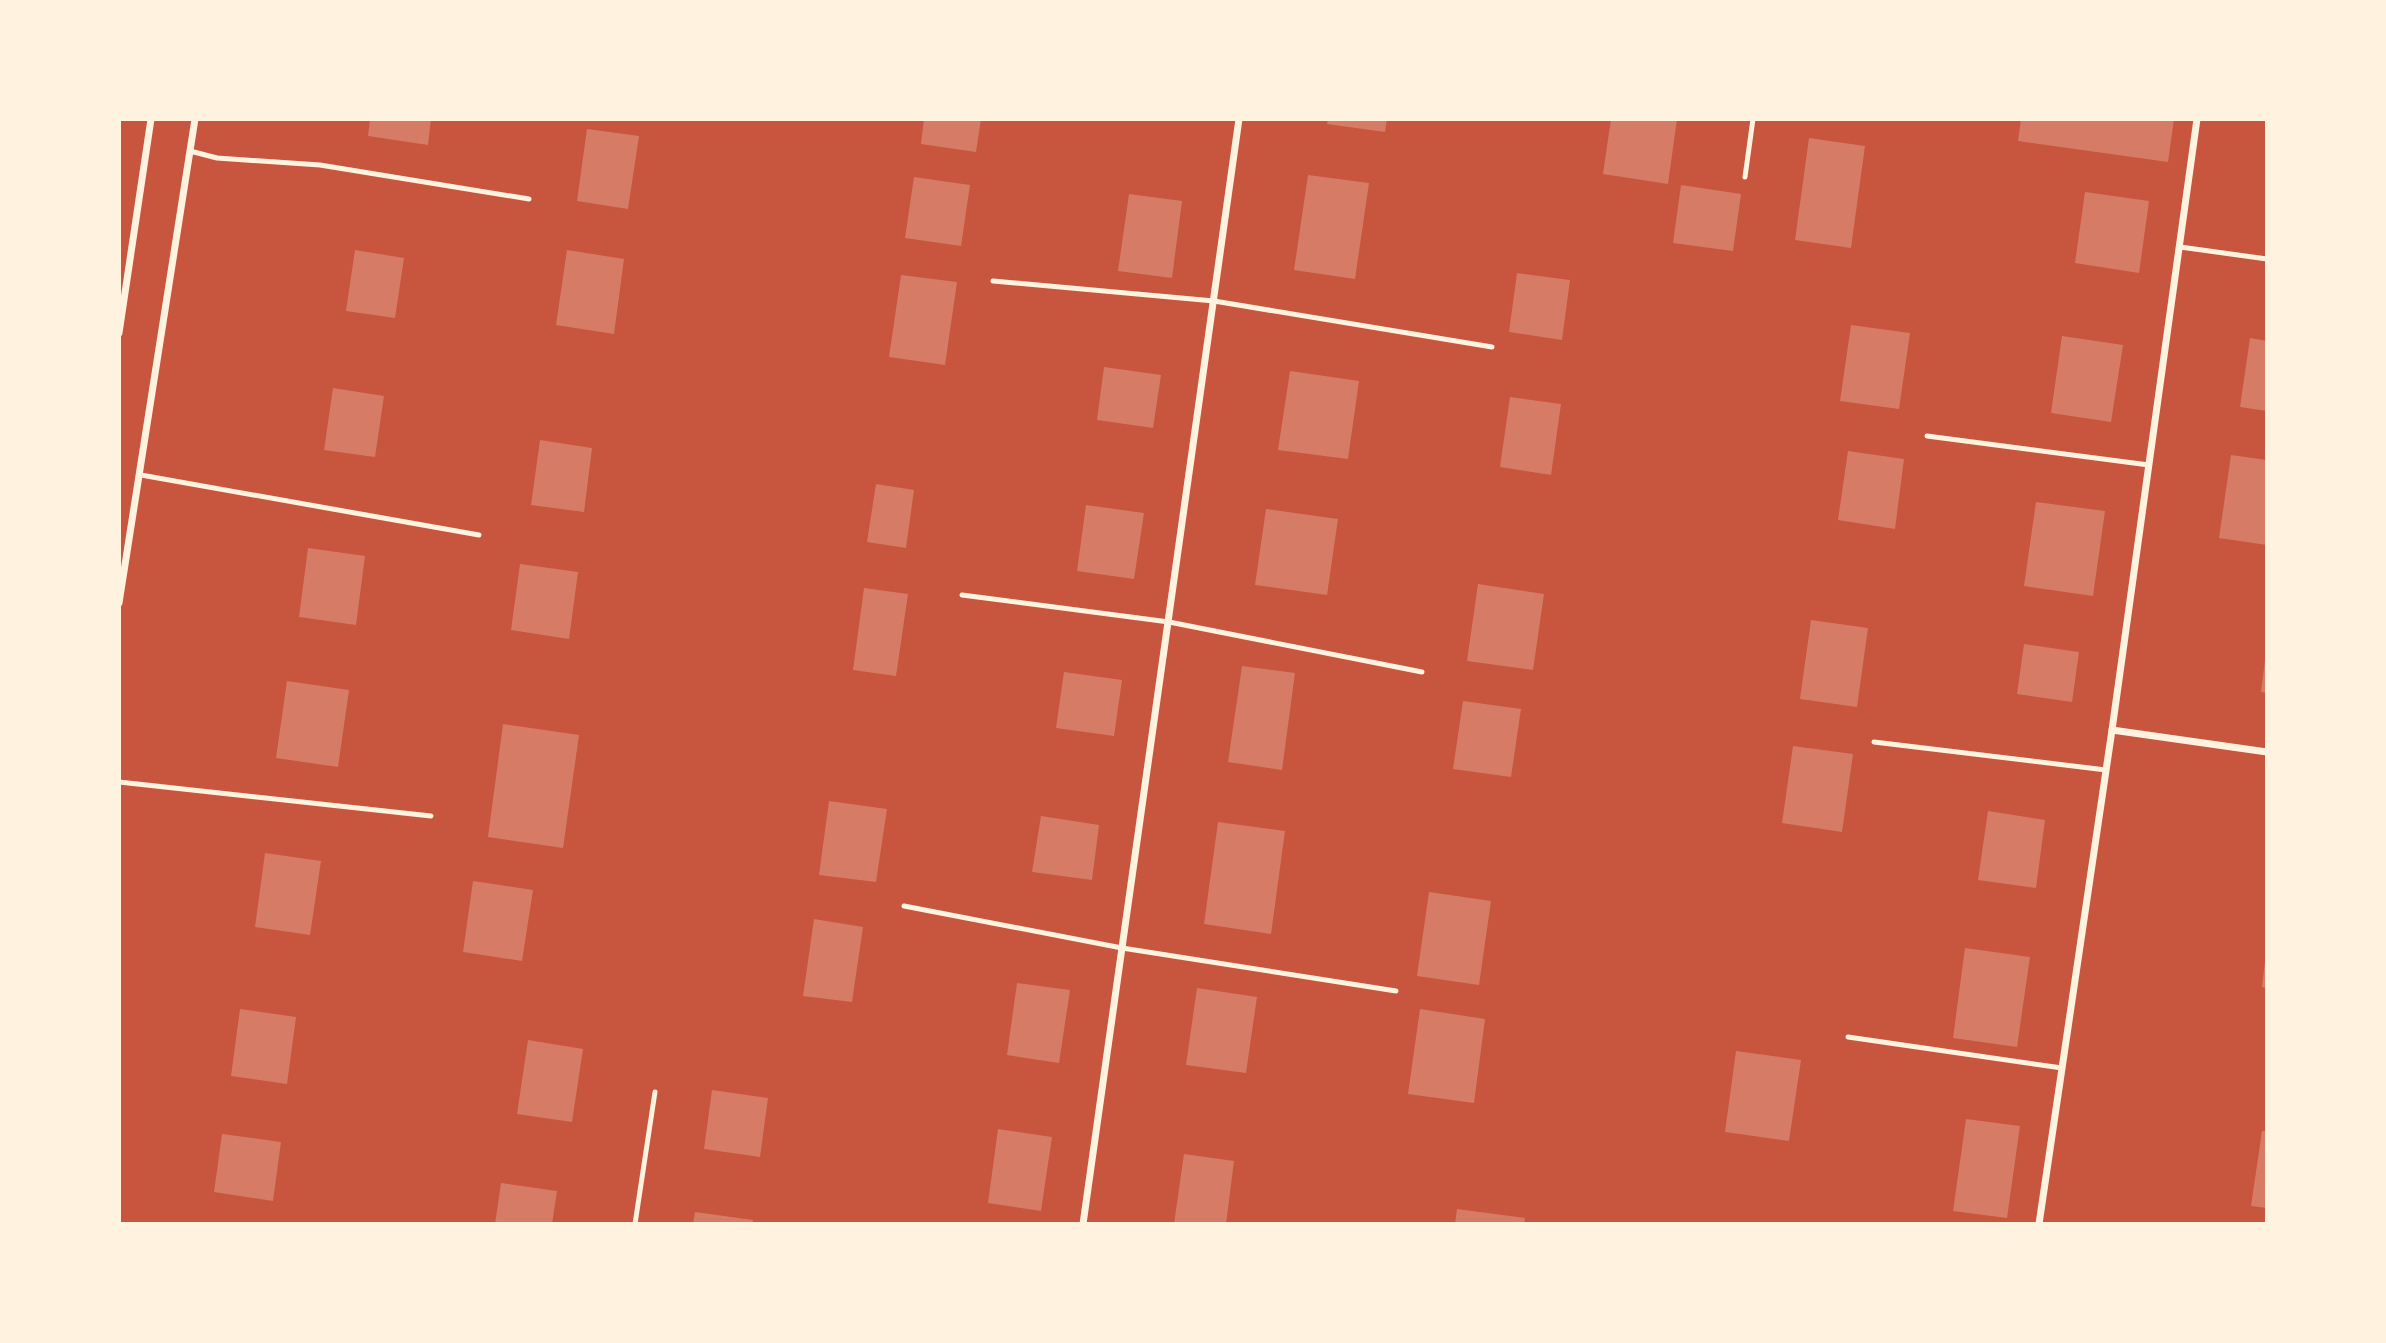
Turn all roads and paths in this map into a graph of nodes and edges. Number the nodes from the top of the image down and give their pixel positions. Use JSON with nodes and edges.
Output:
{"nodes":[{"id":1,"x":151,"y":119,"type":"edge"},
{"id":2,"x":195,"y":119,"type":"edge"},
{"id":3,"x":1240,"y":119,"type":"edge"},
{"id":4,"x":1752,"y":119,"type":"edge"},
{"id":5,"x":2197,"y":119,"type":"edge"},
{"id":6,"x":190,"y":151,"type":"junction"},
{"id":7,"x":1745,"y":177,"type":"dead end"},
{"id":8,"x":528,"y":199,"type":"dead end"},
{"id":9,"x":2180,"y":247,"type":"junction"},
{"id":10,"x":2267,"y":259,"type":"edge"},
{"id":11,"x":993,"y":281,"type":"dead end"},
{"id":12,"x":1214,"y":301,"type":"junction"},
{"id":13,"x":119,"y":333,"type":"edge"},
{"id":14,"x":1492,"y":348,"type":"dead end"},
{"id":15,"x":1927,"y":436,"type":"dead end"},
{"id":16,"x":2149,"y":465,"type":"junction"},
{"id":17,"x":141,"y":475,"type":"junction"},
{"id":18,"x":478,"y":534,"type":"dead end"},
{"id":19,"x":962,"y":595,"type":"dead end"},
{"id":20,"x":119,"y":603,"type":"edge"},
{"id":21,"x":1168,"y":622,"type":"junction"},
{"id":22,"x":1422,"y":672,"type":"dead end"},
{"id":23,"x":2112,"y":730,"type":"junction"},
{"id":24,"x":1874,"y":742,"type":"dead end"},
{"id":25,"x":2267,"y":752,"type":"edge"},
{"id":26,"x":2106,"y":770,"type":"junction"},
{"id":27,"x":119,"y":782,"type":"edge"},
{"id":28,"x":431,"y":816,"type":"dead end"},
{"id":29,"x":904,"y":906,"type":"dead end"},
{"id":30,"x":1122,"y":948,"type":"junction"},
{"id":31,"x":1396,"y":991,"type":"dead end"},
{"id":32,"x":1848,"y":1037,"type":"dead end"},
{"id":33,"x":2062,"y":1068,"type":"junction"},
{"id":34,"x":655,"y":1092,"type":"dead end"},
{"id":35,"x":635,"y":1224,"type":"edge"},
{"id":36,"x":1083,"y":1224,"type":"edge"},
{"id":37,"x":2039,"y":1224,"type":"edge"}],
"edges":[{"from":1,"to":13,"type":"street"},
{"from":2,"to":6,"type":"street"},
{"from":3,"to":12,"type":"street"},
{"from":4,"to":7,"type":"lane"},
{"from":5,"to":9,"type":"street"},
{"from":6,"to":8,"type":"lane"},
{"from":6,"to":17,"type":"street"},
{"from":9,"to":10,"type":"lane"},
{"from":9,"to":16,"type":"street"},
{"from":11,"to":12,"type":"lane"},
{"from":12,"to":14,"type":"lane"},
{"from":12,"to":21,"type":"street"},
{"from":15,"to":16,"type":"lane"},
{"from":16,"to":23,"type":"street"},
{"from":17,"to":18,"type":"lane"},
{"from":17,"to":20,"type":"street"},
{"from":19,"to":21,"type":"lane"},
{"from":21,"to":22,"type":"lane"},
{"from":21,"to":30,"type":"street"},
{"from":23,"to":25,"type":"street"},
{"from":23,"to":26,"type":"street"},
{"from":24,"to":26,"type":"lane"},
{"from":26,"to":33,"type":"street"},
{"from":27,"to":28,"type":"lane"},
{"from":29,"to":30,"type":"lane"},
{"from":30,"to":31,"type":"lane"},
{"from":30,"to":36,"type":"street"},
{"from":32,"to":33,"type":"lane"},
{"from":33,"to":37,"type":"street"},
{"from":34,"to":35,"type":"lane"}]}
